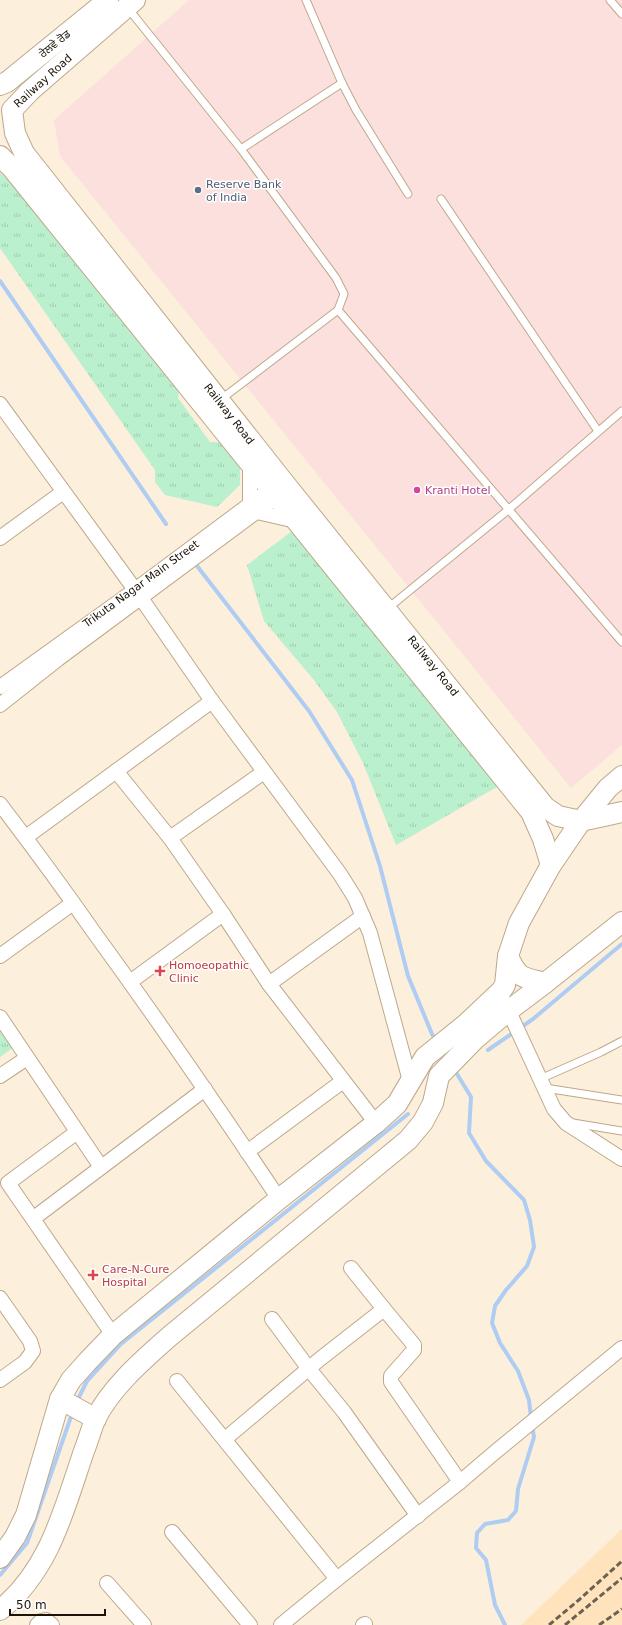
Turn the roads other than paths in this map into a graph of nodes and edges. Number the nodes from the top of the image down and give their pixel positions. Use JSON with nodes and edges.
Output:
{"nodes":[{"id":1,"x":108,"y":0,"type":"edge"},
{"id":2,"x":306,"y":0,"type":"edge"},
{"id":3,"x":610,"y":0,"type":"edge"},
{"id":4,"x":131,"y":4,"type":"edge"},
{"id":5,"x":622,"y":14,"type":"edge"},
{"id":6,"x":342,"y":83,"type":"junction"},
{"id":7,"x":0,"y":85,"type":"edge"},
{"id":8,"x":0,"y":92,"type":"edge"},
{"id":9,"x":12,"y":110,"type":"junction"},
{"id":10,"x":0,"y":134,"type":"edge"},
{"id":11,"x":241,"y":149,"type":"junction"},
{"id":12,"x":0,"y":156,"type":"edge"},
{"id":13,"x":408,"y":194,"type":"dead end"},
{"id":14,"x":441,"y":199,"type":"dead end"},
{"id":15,"x":338,"y":310,"type":"junction"},
{"id":16,"x":219,"y":401,"type":"junction"},
{"id":17,"x":0,"y":404,"type":"edge"},
{"id":18,"x":622,"y":411,"type":"edge"},
{"id":19,"x":598,"y":432,"type":"junction"},
{"id":20,"x":250,"y":463,"type":"junction"},
{"id":21,"x":279,"y":488,"type":"junction"},
{"id":22,"x":63,"y":492,"type":"junction"},
{"id":23,"x":254,"y":508,"type":"junction"},
{"id":24,"x":508,"y":510,"type":"junction"},
{"id":25,"x":296,"y":521,"type":"junction"},
{"id":26,"x":0,"y":538,"type":"edge"},
{"id":27,"x":138,"y":594,"type":"junction"},
{"id":28,"x":387,"y":609,"type":"junction"},
{"id":29,"x":622,"y":642,"type":"edge"},
{"id":30,"x":0,"y":687,"type":"edge"},
{"id":31,"x":212,"y":701,"type":"junction"},
{"id":32,"x":0,"y":705,"type":"edge"},
{"id":33,"x":481,"y":738,"type":"junction"},
{"id":34,"x":116,"y":771,"type":"junction"},
{"id":35,"x":264,"y":772,"type":"junction"},
{"id":36,"x":622,"y":776,"type":"edge"},
{"id":37,"x":0,"y":804,"type":"edge"},
{"id":38,"x":622,"y":812,"type":"edge"},
{"id":39,"x":581,"y":821,"type":"junction"},
{"id":40,"x":26,"y":837,"type":"junction"},
{"id":41,"x":170,"y":838,"type":"junction"},
{"id":42,"x":551,"y":866,"type":"junction"},
{"id":43,"x":73,"y":903,"type":"junction"},
{"id":44,"x":223,"y":914,"type":"junction"},
{"id":45,"x":363,"y":916,"type":"junction"},
{"id":46,"x":622,"y":922,"type":"edge"},
{"id":47,"x":0,"y":956,"type":"edge"},
{"id":48,"x":508,"y":956,"type":"junction"},
{"id":49,"x":130,"y":982,"type":"junction"},
{"id":50,"x":545,"y":983,"type":"junction"},
{"id":51,"x":269,"y":984,"type":"junction"},
{"id":52,"x":501,"y":991,"type":"junction"},
{"id":53,"x":510,"y":1015,"type":"junction"},
{"id":54,"x":0,"y":1017,"type":"edge"},
{"id":55,"x":471,"y":1031,"type":"junction"},
{"id":56,"x":622,"y":1041,"type":"edge"},
{"id":57,"x":27,"y":1058,"type":"junction"},
{"id":58,"x":0,"y":1076,"type":"edge"},
{"id":59,"x":343,"y":1081,"type":"junction"},
{"id":60,"x":410,"y":1081,"type":"junction"},
{"id":61,"x":542,"y":1084,"type":"junction"},
{"id":62,"x":205,"y":1089,"type":"junction"},
{"id":63,"x":622,"y":1100,"type":"edge"},
{"id":64,"x":376,"y":1123,"type":"junction"},
{"id":65,"x":566,"y":1123,"type":"junction"},
{"id":66,"x":622,"y":1131,"type":"edge"},
{"id":67,"x":77,"y":1132,"type":"junction"},
{"id":68,"x":247,"y":1152,"type":"junction"},
{"id":69,"x":622,"y":1159,"type":"edge"},
{"id":70,"x":101,"y":1167,"type":"junction"},
{"id":71,"x":4,"y":1186,"type":"edge"},
{"id":72,"x":279,"y":1199,"type":"junction"},
{"id":73,"x":34,"y":1218,"type":"junction"},
{"id":74,"x":351,"y":1268,"type":"dead end"},
{"id":75,"x":0,"y":1298,"type":"edge"},
{"id":76,"x":384,"y":1309,"type":"junction"},
{"id":77,"x":272,"y":1319,"type":"dead end"},
{"id":78,"x":114,"y":1334,"type":"junction"},
{"id":79,"x":622,"y":1348,"type":"edge"},
{"id":80,"x":309,"y":1369,"type":"junction"},
{"id":81,"x":0,"y":1380,"type":"edge"},
{"id":82,"x":178,"y":1380,"type":"dead end"},
{"id":83,"x":66,"y":1401,"type":"junction"},
{"id":84,"x":93,"y":1417,"type":"junction"},
{"id":85,"x":225,"y":1440,"type":"junction"},
{"id":86,"x":460,"y":1482,"type":"junction"},
{"id":87,"x":418,"y":1516,"type":"junction"},
{"id":88,"x":172,"y":1532,"type":"dead end"},
{"id":89,"x":0,"y":1558,"type":"edge"},
{"id":90,"x":336,"y":1579,"type":"junction"},
{"id":91,"x":107,"y":1584,"type":"dead end"},
{"id":92,"x":0,"y":1610,"type":"edge"},
{"id":93,"x":37,"y":1625,"type":"edge"},
{"id":94,"x":52,"y":1625,"type":"edge"},
{"id":95,"x":144,"y":1625,"type":"edge"},
{"id":96,"x":250,"y":1625,"type":"edge"},
{"id":97,"x":281,"y":1625,"type":"edge"}],
"edges":[{"from":1,"to":7,"type":"main road","name":"ਰੇਲਵੇ ਰੋਡ"},
{"from":2,"to":6,"type":"lane"},
{"from":3,"to":5,"type":"lane"},
{"from":4,"to":9,"type":"main road","name":"Railway Road"},
{"from":4,"to":11,"type":"lane"},
{"from":6,"to":11,"type":"lane"},
{"from":6,"to":13,"type":"lane"},
{"from":8,"to":9,"type":"main road"},
{"from":9,"to":10,"type":"main road"},
{"from":9,"to":16,"type":"main road","name":"Railway Road"},
{"from":11,"to":15,"type":"lane"},
{"from":12,"to":20,"type":"main road"},
{"from":14,"to":19,"type":"lane"},
{"from":15,"to":16,"type":"lane"},
{"from":15,"to":24,"type":"lane"},
{"from":16,"to":21,"type":"main road","name":"Railway Road"},
{"from":17,"to":22,"type":"street"},
{"from":18,"to":19,"type":"lane"},
{"from":19,"to":24,"type":"lane"},
{"from":20,"to":21,"type":"main road"},
{"from":20,"to":23,"type":"street"},
{"from":21,"to":23,"type":"street","name":"Trikuta Nagar Main Street"},
{"from":21,"to":25,"type":"main road"},
{"from":21,"to":28,"type":"main road","name":"Railway Road"},
{"from":22,"to":26,"type":"street"},
{"from":22,"to":27,"type":"street"},
{"from":23,"to":25,"type":"street"},
{"from":23,"to":27,"type":"street","name":"Trikuta Nagar Main Street"},
{"from":24,"to":28,"type":"lane"},
{"from":24,"to":29,"type":"lane"},
{"from":25,"to":33,"type":"main road"},
{"from":27,"to":30,"type":"street","name":"Trikuta Nagar Main Street"},
{"from":27,"to":31,"type":"street"},
{"from":27,"to":32,"type":"street"},
{"from":28,"to":33,"type":"main road","name":"Railway Road"},
{"from":31,"to":34,"type":"street"},
{"from":31,"to":35,"type":"street"},
{"from":33,"to":39,"type":"main road","name":"Railway Road"},
{"from":33,"to":42,"type":"main road"},
{"from":34,"to":40,"type":"street"},
{"from":34,"to":41,"type":"street"},
{"from":35,"to":41,"type":"street"},
{"from":35,"to":45,"type":"street"},
{"from":36,"to":39,"type":"main road"},
{"from":37,"to":40,"type":"street"},
{"from":38,"to":39,"type":"main road"},
{"from":39,"to":42,"type":"main road"},
{"from":40,"to":43,"type":"street"},
{"from":41,"to":44,"type":"street"},
{"from":42,"to":48,"type":"main road"},
{"from":43,"to":47,"type":"street"},
{"from":43,"to":49,"type":"street"},
{"from":44,"to":49,"type":"street"},
{"from":44,"to":51,"type":"street"},
{"from":45,"to":51,"type":"street"},
{"from":45,"to":60,"type":"street"},
{"from":46,"to":50,"type":"main road"},
{"from":48,"to":50,"type":"main road"},
{"from":48,"to":52,"type":"main road"},
{"from":49,"to":62,"type":"street"},
{"from":50,"to":53,"type":"main road"},
{"from":51,"to":59,"type":"street"},
{"from":52,"to":53,"type":"street"},
{"from":52,"to":55,"type":"main road"},
{"from":53,"to":55,"type":"main road"},
{"from":53,"to":61,"type":"street"},
{"from":54,"to":57,"type":"street"},
{"from":55,"to":60,"type":"main road"},
{"from":55,"to":84,"type":"main road"},
{"from":56,"to":61,"type":"lane"},
{"from":57,"to":58,"type":"street"},
{"from":57,"to":67,"type":"street"},
{"from":59,"to":64,"type":"street"},
{"from":59,"to":68,"type":"street"},
{"from":60,"to":64,"type":"main road"},
{"from":61,"to":63,"type":"lane"},
{"from":61,"to":65,"type":"street"},
{"from":62,"to":68,"type":"street"},
{"from":62,"to":70,"type":"street"},
{"from":64,"to":72,"type":"main road"},
{"from":65,"to":66,"type":"lane"},
{"from":65,"to":69,"type":"street"},
{"from":67,"to":70,"type":"street"},
{"from":67,"to":71,"type":"street"},
{"from":68,"to":72,"type":"street"},
{"from":70,"to":73,"type":"street"},
{"from":71,"to":73,"type":"street"},
{"from":72,"to":78,"type":"main road"},
{"from":73,"to":78,"type":"street"},
{"from":74,"to":76,"type":"street"},
{"from":75,"to":81,"type":"street"},
{"from":76,"to":80,"type":"street"},
{"from":76,"to":86,"type":"street"},
{"from":77,"to":80,"type":"street"},
{"from":78,"to":83,"type":"main road"},
{"from":79,"to":86,"type":"street"},
{"from":80,"to":85,"type":"street"},
{"from":80,"to":87,"type":"street"},
{"from":82,"to":85,"type":"street"},
{"from":83,"to":84,"type":"main road"},
{"from":83,"to":89,"type":"main road"},
{"from":84,"to":92,"type":"main road"},
{"from":85,"to":90,"type":"street"},
{"from":86,"to":87,"type":"street"},
{"from":87,"to":90,"type":"street"},
{"from":88,"to":96,"type":"street"},
{"from":90,"to":97,"type":"street"},
{"from":91,"to":95,"type":"street"},
{"from":93,"to":94,"type":"street"}]}
